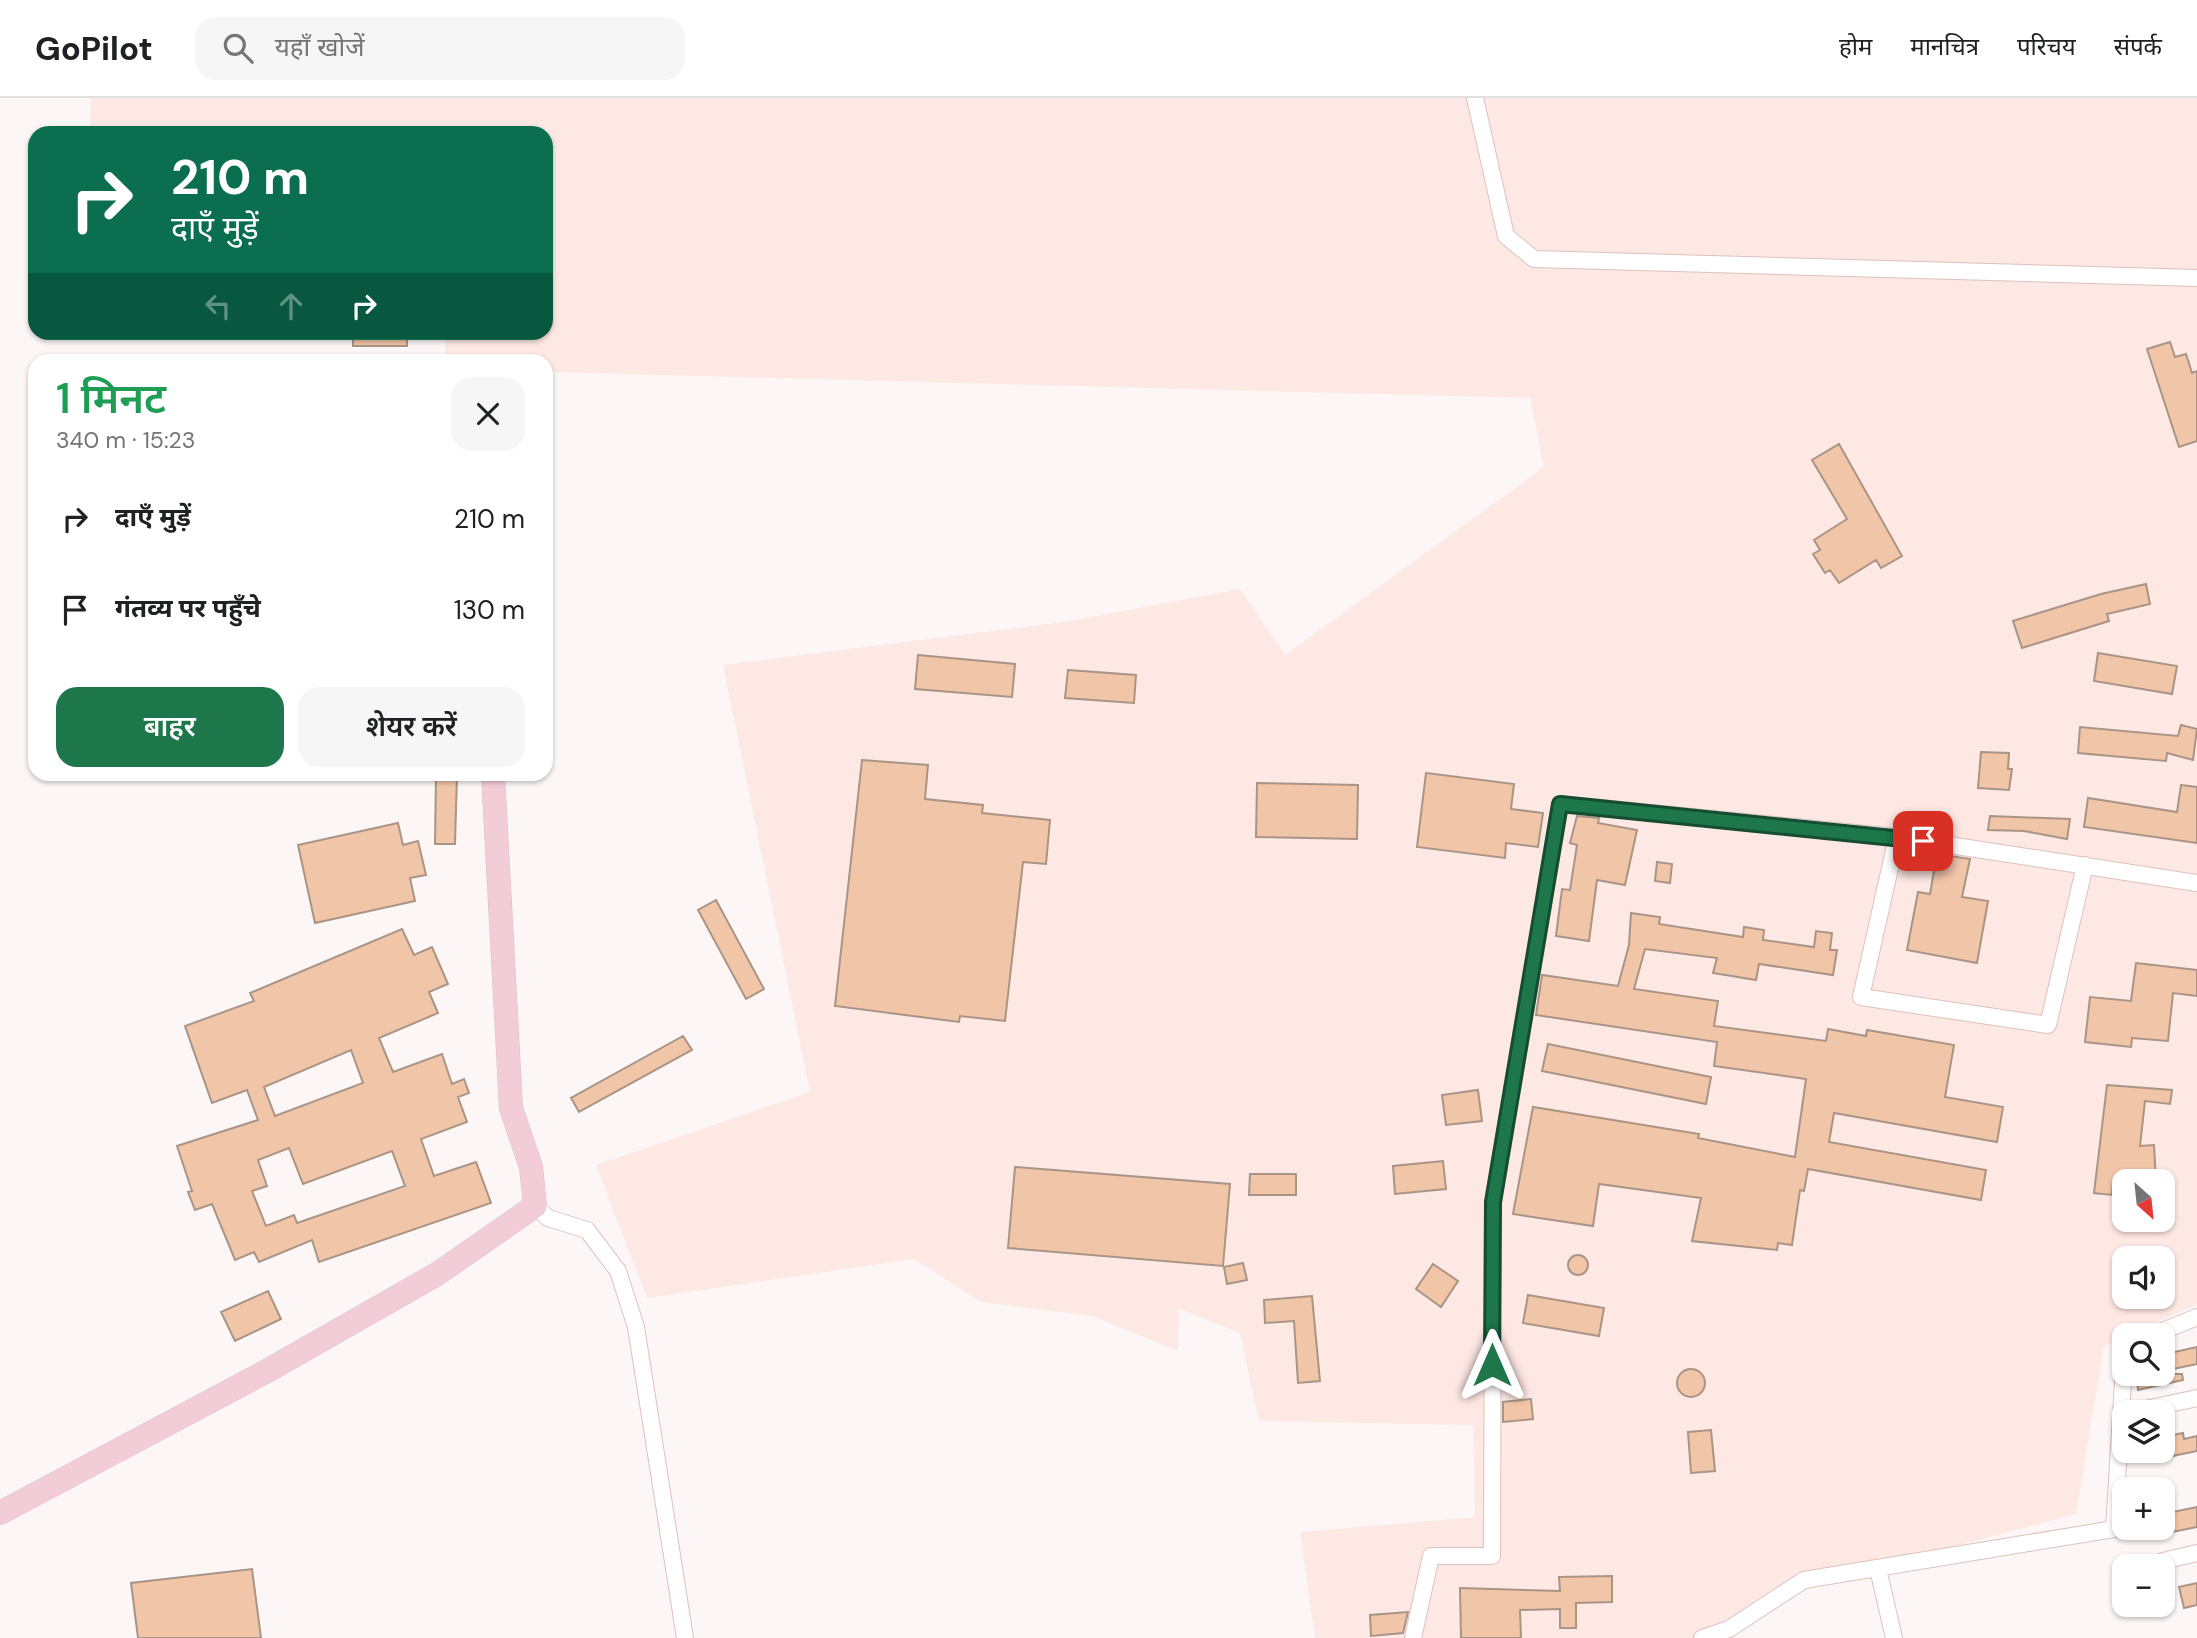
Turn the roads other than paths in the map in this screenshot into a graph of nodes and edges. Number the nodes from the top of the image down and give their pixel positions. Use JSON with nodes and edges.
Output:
{"nodes":[{"id":1,"x":1475,"y":98,"type":"edge"},
{"id":2,"x":2197,"y":278,"type":"edge"},
{"id":3,"x":493,"y":781,"type":"edge"},
{"id":4,"x":1896,"y":836,"type":"junction"},
{"id":5,"x":2085,"y":865,"type":"junction"},
{"id":6,"x":2197,"y":883,"type":"edge"},
{"id":7,"x":535,"y":1206,"type":"junction"},
{"id":8,"x":2197,"y":1317,"type":"edge"},
{"id":9,"x":2175,"y":1326,"type":"edge"},
{"id":10,"x":2123,"y":1386,"type":"edge"},
{"id":11,"x":2197,"y":1398,"type":"edge"},
{"id":12,"x":2175,"y":1403,"type":"edge"},
{"id":13,"x":0,"y":1513,"type":"edge"},
{"id":14,"x":2197,"y":1553,"type":"edge"},
{"id":15,"x":2175,"y":1558,"type":"edge"},
{"id":16,"x":1878,"y":1569,"type":"junction"},
{"id":17,"x":685,"y":1638,"type":"edge"},
{"id":18,"x":1413,"y":1638,"type":"edge"},
{"id":19,"x":1702,"y":1638,"type":"edge"},
{"id":20,"x":1894,"y":1638,"type":"edge"}],
"edges":[{"from":1,"to":2,"type":"street"},
{"from":3,"to":7,"type":"street"},
{"from":4,"to":5,"type":"street"},
{"from":4,"to":5,"type":"street"},
{"from":4,"to":18,"type":"street"},
{"from":5,"to":6,"type":"street"},
{"from":7,"to":13,"type":"street"},
{"from":7,"to":17,"type":"street"},
{"from":8,"to":9,"type":"street"},
{"from":10,"to":16,"type":"street"},
{"from":11,"to":12,"type":"street"},
{"from":14,"to":15,"type":"street"},
{"from":16,"to":19,"type":"street"},
{"from":16,"to":20,"type":"street"}]}
